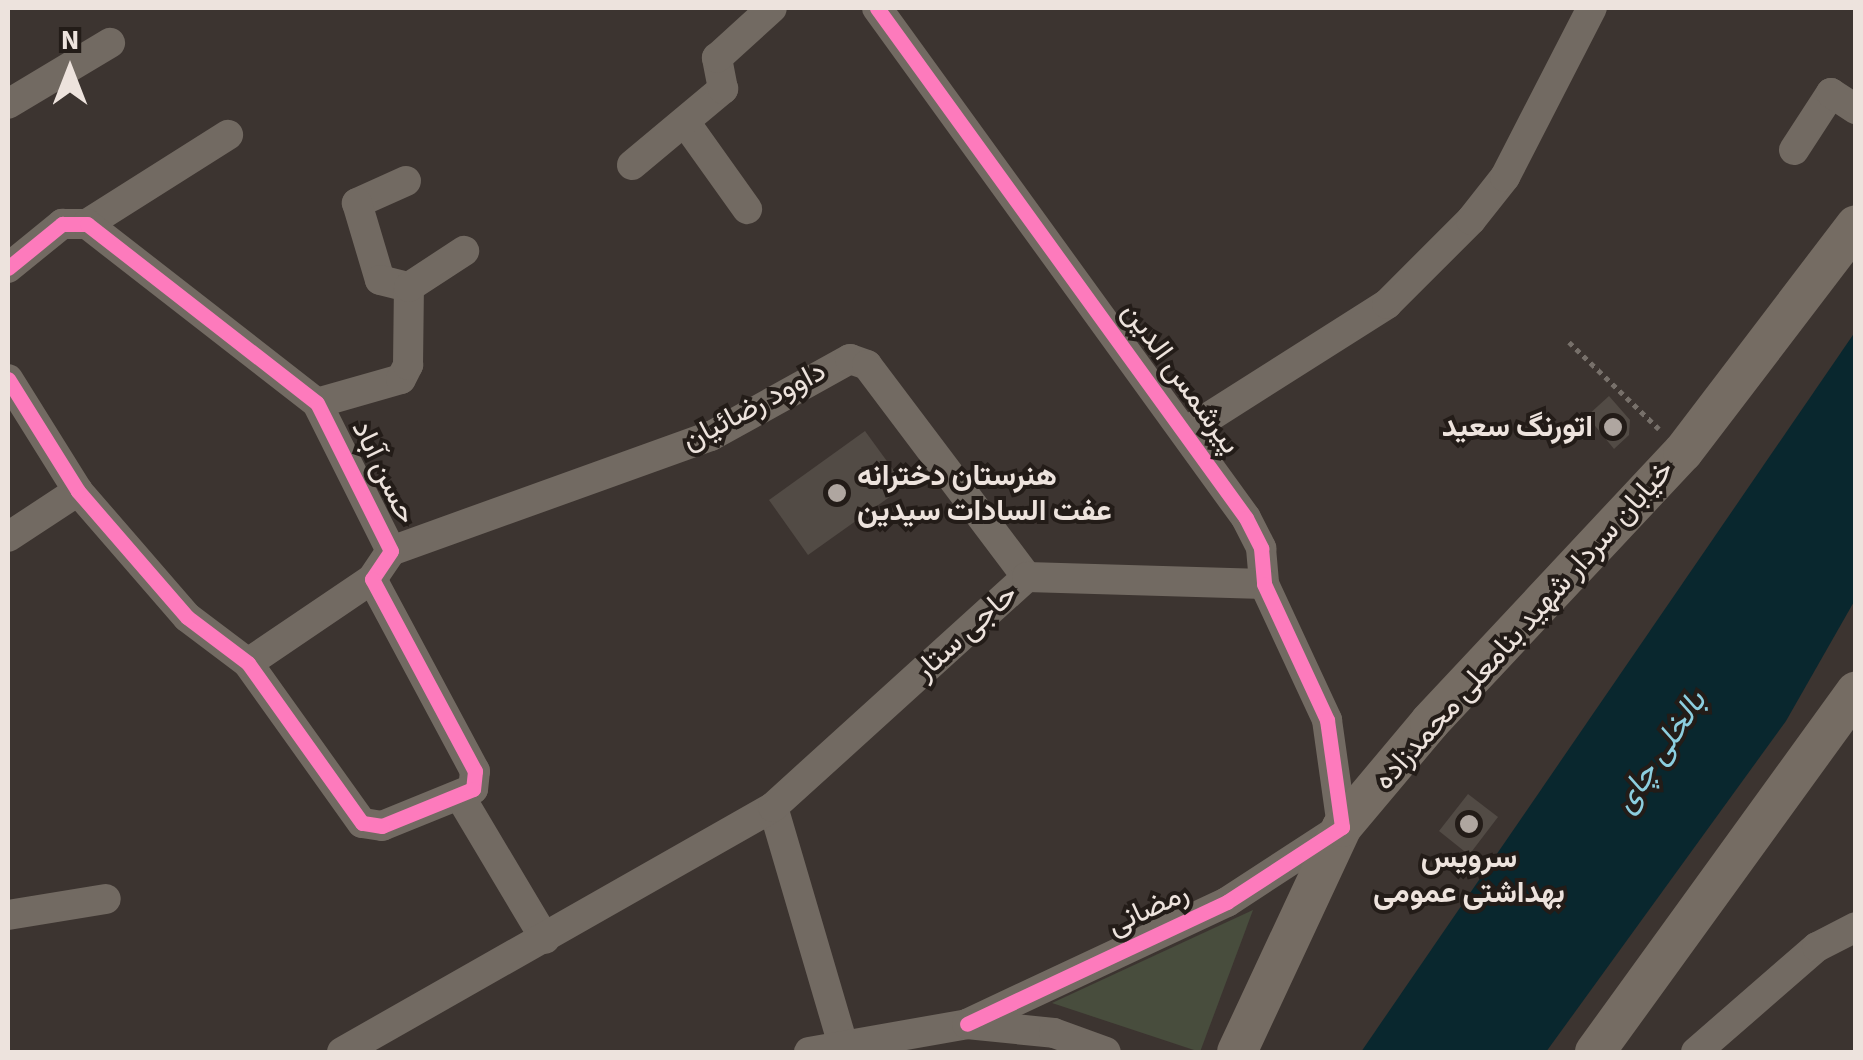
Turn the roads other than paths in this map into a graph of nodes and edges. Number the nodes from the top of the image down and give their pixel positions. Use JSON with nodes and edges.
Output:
{"nodes":[{"id":1,"x":772,"y":8,"type":"edge"},
{"id":2,"x":877,"y":8,"type":"edge"},
{"id":3,"x":1592,"y":8,"type":"edge"},
{"id":4,"x":110,"y":43,"type":"dead end"},
{"id":5,"x":8,"y":104,"type":"edge"},
{"id":6,"x":1856,"y":109,"type":"edge"},
{"id":7,"x":685,"y":122,"type":"junction"},
{"id":8,"x":228,"y":135,"type":"dead end"},
{"id":9,"x":1794,"y":150,"type":"dead end"},
{"id":10,"x":632,"y":165,"type":"dead end"},
{"id":11,"x":406,"y":181,"type":"dead end"},
{"id":12,"x":746,"y":209,"type":"dead end"},
{"id":13,"x":87,"y":224,"type":"junction"},
{"id":14,"x":1856,"y":225,"type":"edge"},
{"id":15,"x":464,"y":251,"type":"dead end"},
{"id":16,"x":8,"y":268,"type":"edge"},
{"id":17,"x":409,"y":287,"type":"junction"},
{"id":18,"x":8,"y":379,"type":"edge"},
{"id":19,"x":317,"y":403,"type":"junction"},
{"id":20,"x":1187,"y":431,"type":"junction"},
{"id":21,"x":78,"y":491,"type":"junction"},
{"id":22,"x":8,"y":537,"type":"edge"},
{"id":23,"x":391,"y":551,"type":"junction"},
{"id":24,"x":1027,"y":577,"type":"junction"},
{"id":25,"x":372,"y":579,"type":"junction"},
{"id":26,"x":1264,"y":584,"type":"junction"},
{"id":27,"x":248,"y":663,"type":"junction"},
{"id":28,"x":1856,"y":692,"type":"edge"},
{"id":29,"x":460,"y":798,"type":"junction"},
{"id":30,"x":773,"y":807,"type":"junction"},
{"id":31,"x":1342,"y":827,"type":"junction"},
{"id":32,"x":106,"y":899,"type":"dead end"},
{"id":33,"x":8,"y":915,"type":"edge"},
{"id":34,"x":1856,"y":927,"type":"edge"},
{"id":35,"x":545,"y":939,"type":"junction"},
{"id":36,"x":967,"y":1024,"type":"junction"},
{"id":37,"x":843,"y":1045,"type":"junction"},
{"id":38,"x":342,"y":1052,"type":"edge"},
{"id":39,"x":808,"y":1052,"type":"edge"},
{"id":40,"x":1106,"y":1052,"type":"edge"},
{"id":41,"x":1238,"y":1052,"type":"edge"},
{"id":42,"x":1595,"y":1052,"type":"edge"},
{"id":43,"x":1696,"y":1052,"type":"edge"}],
"edges":[{"from":1,"to":7,"type":"street"},
{"from":2,"to":20,"type":"street","name":"پیرشمس الدین"},
{"from":3,"to":20,"type":"street"},
{"from":4,"to":5,"type":"street"},
{"from":6,"to":9,"type":"street"},
{"from":7,"to":10,"type":"street"},
{"from":7,"to":12,"type":"street"},
{"from":8,"to":13,"type":"street"},
{"from":11,"to":17,"type":"street"},
{"from":13,"to":16,"type":"street"},
{"from":13,"to":19,"type":"street","name":"حسن آباد"},
{"from":14,"to":31,"type":"main road","name":"خیابان سردار شهید بنامعلی محمدزاده"},
{"from":15,"to":17,"type":"street"},
{"from":17,"to":19,"type":"street"},
{"from":18,"to":21,"type":"street"},
{"from":19,"to":23,"type":"street","name":"حسن آباد"},
{"from":20,"to":26,"type":"street","name":"پیرشمس الدین"},
{"from":21,"to":22,"type":"street"},
{"from":21,"to":27,"type":"street"},
{"from":23,"to":24,"type":"street","name":"داوود رضائیان"},
{"from":23,"to":25,"type":"street","name":"حسن آباد"},
{"from":24,"to":26,"type":"street","name":"حاجی ستار"},
{"from":24,"to":30,"type":"street","name":"حاجی ستار"},
{"from":25,"to":27,"type":"street"},
{"from":25,"to":29,"type":"street"},
{"from":26,"to":31,"type":"street","name":"پیرشمس الدین"},
{"from":27,"to":29,"type":"street"},
{"from":28,"to":42,"type":"main road"},
{"from":29,"to":35,"type":"street"},
{"from":30,"to":35,"type":"street","name":"حاجی ستار"},
{"from":30,"to":37,"type":"street"},
{"from":31,"to":36,"type":"street","name":"رمضانی"},
{"from":31,"to":41,"type":"main road","name":"خیابان سردار شهید بنامعلی محمدزاده"},
{"from":32,"to":33,"type":"street"},
{"from":34,"to":43,"type":"street"},
{"from":35,"to":38,"type":"street","name":"حاجی ستار"},
{"from":36,"to":37,"type":"street","name":"رمضانی"},
{"from":36,"to":40,"type":"street","name":"رمضانی"},
{"from":37,"to":39,"type":"street","name":"رمضانی"}]}
